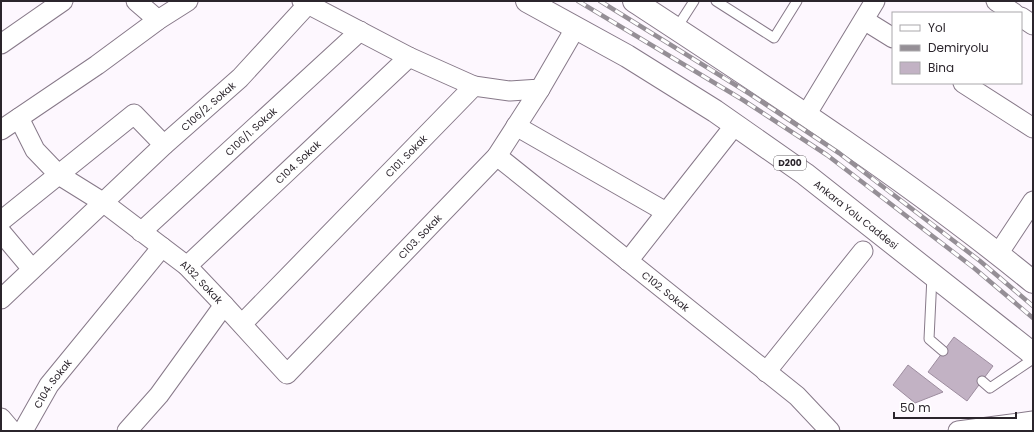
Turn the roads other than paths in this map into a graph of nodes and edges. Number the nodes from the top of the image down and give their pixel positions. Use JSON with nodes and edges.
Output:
{"nodes":[{"id":1,"x":63,"y":1,"type":"edge"},
{"id":2,"x":136,"y":1,"type":"edge"},
{"id":3,"x":188,"y":1,"type":"edge"},
{"id":4,"x":528,"y":1,"type":"edge"},
{"id":5,"x":634,"y":1,"type":"edge"},
{"id":6,"x":694,"y":1,"type":"edge"},
{"id":7,"x":716,"y":1,"type":"edge"},
{"id":8,"x":797,"y":1,"type":"edge"},
{"id":9,"x":875,"y":1,"type":"edge"},
{"id":10,"x":996,"y":1,"type":"edge"},
{"id":11,"x":305,"y":2,"type":"edge"},
{"id":12,"x":1012,"y":12,"type":"edge"},
{"id":13,"x":1022,"y":18,"type":"edge"},
{"id":14,"x":158,"y":20,"type":"junction"},
{"id":15,"x":864,"y":20,"type":"junction"},
{"id":16,"x":1033,"y":25,"type":"edge"},
{"id":17,"x":576,"y":28,"type":"junction"},
{"id":18,"x":676,"y":29,"type":"junction"},
{"id":19,"x":360,"y":30,"type":"junction"},
{"id":20,"x":892,"y":37,"type":"edge"},
{"id":21,"x":1,"y":44,"type":"edge"},
{"id":22,"x":409,"y":57,"type":"junction"},
{"id":23,"x":965,"y":84,"type":"edge"},
{"id":24,"x":474,"y":86,"type":"junction"},
{"id":25,"x":540,"y":90,"type":"junction"},
{"id":26,"x":806,"y":115,"type":"junction"},
{"id":27,"x":19,"y":118,"type":"junction"},
{"id":28,"x":735,"y":125,"type":"junction"},
{"id":29,"x":516,"y":126,"type":"junction"},
{"id":30,"x":1033,"y":128,"type":"edge"},
{"id":31,"x":1,"y":130,"type":"edge"},
{"id":32,"x":164,"y":144,"type":"junction"},
{"id":33,"x":497,"y":156,"type":"junction"},
{"id":34,"x":59,"y":175,"type":"junction"},
{"id":35,"x":1033,"y":201,"type":"edge"},
{"id":36,"x":104,"y":203,"type":"junction"},
{"id":37,"x":666,"y":212,"type":"junction"},
{"id":38,"x":1,"y":220,"type":"edge"},
{"id":39,"x":1,"y":232,"type":"edge"},
{"id":40,"x":141,"y":232,"type":"junction"},
{"id":41,"x":162,"y":247,"type":"junction"},
{"id":42,"x":863,"y":251,"type":"dead end"},
{"id":43,"x":998,"y":254,"type":"junction"},
{"id":44,"x":628,"y":261,"type":"junction"},
{"id":45,"x":186,"y":266,"type":"junction"},
{"id":46,"x":32,"y":269,"type":"junction"},
{"id":47,"x":932,"y":272,"type":"junction"},
{"id":48,"x":1033,"y":282,"type":"edge"},
{"id":49,"x":1,"y":299,"type":"edge"},
{"id":50,"x":224,"y":305,"type":"junction"},
{"id":51,"x":242,"y":324,"type":"junction"},
{"id":52,"x":943,"y":351,"type":"dead end"},
{"id":53,"x":1033,"y":354,"type":"edge"},
{"id":54,"x":1033,"y":359,"type":"edge"},
{"id":55,"x":766,"y":372,"type":"junction"},
{"id":56,"x":287,"y":374,"type":"joint"},
{"id":57,"x":982,"y":381,"type":"dead end"},
{"id":58,"x":1,"y":418,"type":"edge"},
{"id":59,"x":1033,"y":421,"type":"edge"},
{"id":60,"x":12,"y":431,"type":"edge"},
{"id":61,"x":23,"y":431,"type":"edge"},
{"id":62,"x":127,"y":431,"type":"edge"},
{"id":63,"x":830,"y":431,"type":"edge"},
{"id":64,"x":958,"y":431,"type":"edge"}],
"edges":[{"from":1,"to":21,"type":"street"},
{"from":2,"to":14,"type":"street"},
{"from":3,"to":14,"type":"street"},
{"from":4,"to":17,"type":"highway","name":"Ankara Yolu Caddesi","number":"D200"},
{"from":5,"to":18,"type":"highway"},
{"from":6,"to":18,"type":"lane"},
{"from":7,"to":8,"type":"lane"},
{"from":9,"to":15,"type":"street"},
{"from":10,"to":12,"type":"street"},
{"from":11,"to":19,"type":"street"},
{"from":11,"to":32,"type":"street","name":"C106/2. Sokak"},
{"from":13,"to":16,"type":"street"},
{"from":14,"to":27,"type":"street"},
{"from":15,"to":20,"type":"street"},
{"from":15,"to":26,"type":"street"},
{"from":17,"to":25,"type":"street"},
{"from":17,"to":28,"type":"highway","name":"Ankara Yolu Caddesi","number":"D200"},
{"from":18,"to":26,"type":"highway"},
{"from":19,"to":22,"type":"street"},
{"from":19,"to":40,"type":"street","name":"C106/1. Sokak"},
{"from":22,"to":24,"type":"street"},
{"from":22,"to":45,"type":"street","name":"C104. Sokak"},
{"from":23,"to":30,"type":"street"},
{"from":24,"to":25,"type":"street"},
{"from":24,"to":51,"type":"street","name":"C101. Sokak"},
{"from":25,"to":29,"type":"street","name":"C103. Sokak"},
{"from":26,"to":43,"type":"highway"},
{"from":27,"to":31,"type":"street"},
{"from":27,"to":34,"type":"street","name":"A132. Sokak"},
{"from":28,"to":37,"type":"street"},
{"from":28,"to":47,"type":"highway","name":"Ankara Yolu Caddesi","number":"D200"},
{"from":29,"to":33,"type":"street","name":"C103. Sokak"},
{"from":29,"to":37,"type":"street"},
{"from":32,"to":34,"type":"street"},
{"from":32,"to":36,"type":"street","name":"C106/2. Sokak"},
{"from":33,"to":44,"type":"street","name":"C102. Sokak"},
{"from":33,"to":56,"type":"street","name":"C103. Sokak"},
{"from":34,"to":36,"type":"street","name":"A132. Sokak"},
{"from":34,"to":38,"type":"street"},
{"from":35,"to":43,"type":"street"},
{"from":36,"to":40,"type":"street","name":"A132. Sokak"},
{"from":36,"to":46,"type":"street","name":"C106/2. Sokak"},
{"from":37,"to":44,"type":"street"},
{"from":39,"to":46,"type":"street"},
{"from":40,"to":41,"type":"street","name":"A132. Sokak"},
{"from":41,"to":45,"type":"street","name":"A132. Sokak"},
{"from":41,"to":61,"type":"street","name":"C104. Sokak"},
{"from":42,"to":55,"type":"street"},
{"from":43,"to":48,"type":"highway"},
{"from":44,"to":55,"type":"street","name":"C102. Sokak"},
{"from":45,"to":50,"type":"street","name":"A132. Sokak"},
{"from":46,"to":49,"type":"street","name":"C106/2. Sokak"},
{"from":47,"to":52,"type":"lane"},
{"from":47,"to":53,"type":"highway","name":"Ankara Yolu Caddesi","number":"D200"},
{"from":50,"to":51,"type":"street","name":"A132. Sokak"},
{"from":50,"to":62,"type":"street"},
{"from":51,"to":56,"type":"street","name":"A132. Sokak"},
{"from":54,"to":57,"type":"lane"},
{"from":55,"to":63,"type":"street","name":"C102. Sokak"},
{"from":58,"to":60,"type":"street"},
{"from":59,"to":64,"type":"street"}]}
